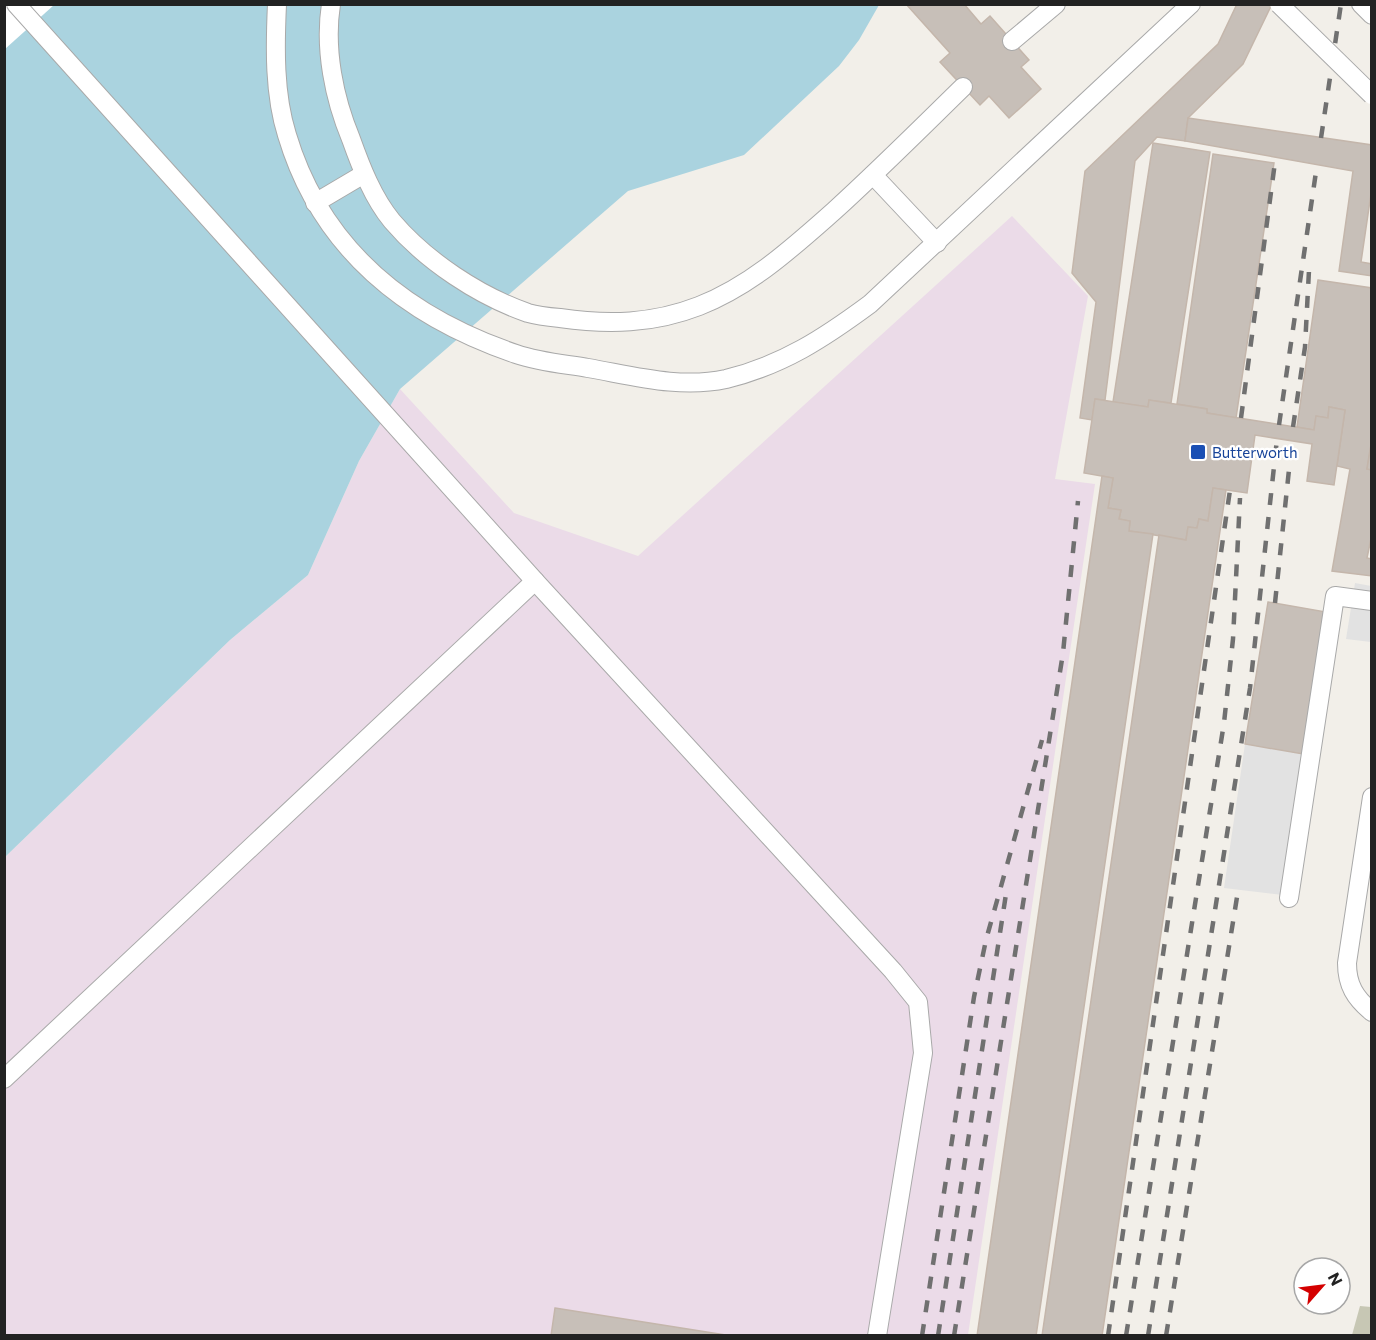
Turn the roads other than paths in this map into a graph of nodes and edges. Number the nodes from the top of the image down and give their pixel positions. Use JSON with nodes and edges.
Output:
{"nodes":[{"id":1,"x":278,"y":4,"type":"edge"},
{"id":2,"x":332,"y":4,"type":"edge"},
{"id":3,"x":1056,"y":4,"type":"edge"},
{"id":4,"x":1191,"y":4,"type":"edge"},
{"id":5,"x":1279,"y":4,"type":"edge"},
{"id":6,"x":1361,"y":4,"type":"edge"},
{"id":7,"x":19,"y":8,"type":"edge"},
{"id":8,"x":1371,"y":15,"type":"edge"},
{"id":9,"x":1012,"y":41,"type":"dead end"},
{"id":10,"x":963,"y":87,"type":"dead end"},
{"id":11,"x":1371,"y":95,"type":"edge"},
{"id":12,"x":364,"y":174,"type":"junction"},
{"id":13,"x":873,"y":175,"type":"junction"},
{"id":14,"x":315,"y":203,"type":"junction"},
{"id":15,"x":937,"y":243,"type":"junction"},
{"id":16,"x":535,"y":580,"type":"junction"},
{"id":17,"x":1371,"y":601,"type":"edge"},
{"id":18,"x":1371,"y":797,"type":"edge"},
{"id":19,"x":1289,"y":898,"type":"dead end"},
{"id":20,"x":1371,"y":1012,"type":"edge"},
{"id":21,"x":5,"y":1078,"type":"edge"},
{"id":22,"x":877,"y":1335,"type":"edge"}],
"edges":[{"from":1,"to":14,"type":"lane"},
{"from":2,"to":12,"type":"lane"},
{"from":3,"to":9,"type":"lane"},
{"from":4,"to":15,"type":"lane"},
{"from":5,"to":11,"type":"lane","bridge":true},
{"from":6,"to":8,"type":"lane"},
{"from":7,"to":16,"type":"lane"},
{"from":10,"to":13,"type":"lane"},
{"from":12,"to":13,"type":"lane"},
{"from":12,"to":14,"type":"lane"},
{"from":13,"to":15,"type":"lane"},
{"from":14,"to":15,"type":"lane"},
{"from":16,"to":21,"type":"lane"},
{"from":16,"to":22,"type":"lane"},
{"from":17,"to":19,"type":"lane"},
{"from":18,"to":20,"type":"lane"}]}
